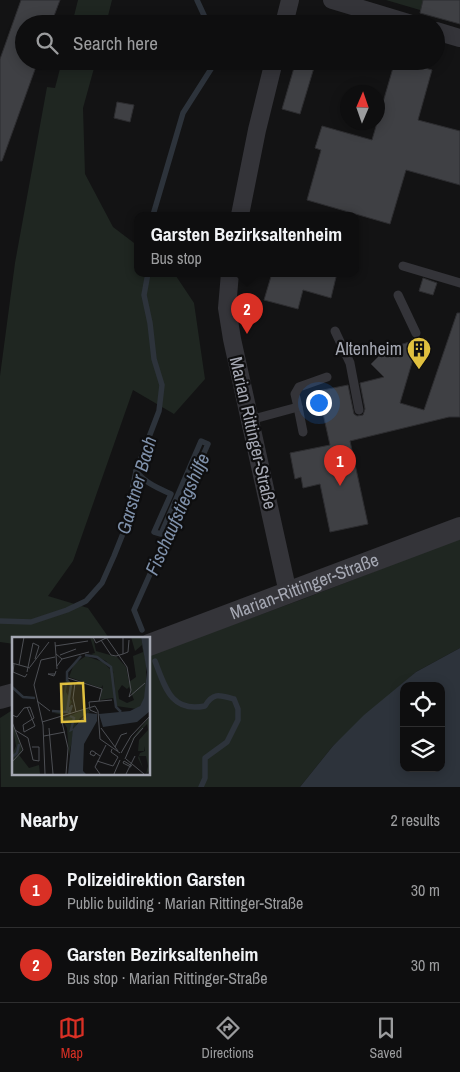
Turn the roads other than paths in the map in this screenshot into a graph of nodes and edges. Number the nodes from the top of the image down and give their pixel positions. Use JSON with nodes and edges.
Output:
{"nodes":[{"id":1,"x":290,"y":0,"type":"edge"},
{"id":2,"x":332,"y":0,"type":"edge"},
{"id":3,"x":355,"y":3,"type":"edge"},
{"id":4,"x":286,"y":15,"type":"edge"},
{"id":5,"x":388,"y":15,"type":"edge"},
{"id":6,"x":445,"y":34,"type":"edge"},
{"id":7,"x":460,"y":38,"type":"edge"},
{"id":8,"x":272,"y":70,"type":"edge"},
{"id":9,"x":241,"y":212,"type":"edge"},
{"id":10,"x":404,"y":266,"type":"dead end"},
{"id":11,"x":230,"y":277,"type":"edge"},
{"id":12,"x":460,"y":283,"type":"edge"},
{"id":13,"x":398,"y":295,"type":"dead end"},
{"id":14,"x":334,"y":331,"type":"dead end"},
{"id":15,"x":416,"y":333,"type":"dead end"},
{"id":16,"x":327,"y":377,"type":"dead end"},
{"id":17,"x":298,"y":407,"type":"junction"},
{"id":18,"x":359,"y":410,"type":"dead end"},
{"id":19,"x":250,"y":420,"type":"junction"},
{"id":20,"x":303,"y":432,"type":"dead end"},
{"id":21,"x":460,"y":528,"type":"edge"},
{"id":22,"x":288,"y":593,"type":"junction"},
{"id":23,"x":150,"y":645,"type":"edge"}],
"edges":[{"from":1,"to":4,"type":"street"},
{"from":2,"to":3,"type":"street"},
{"from":3,"to":5,"type":"street"},
{"from":6,"to":7,"type":"street"},
{"from":8,"to":9,"type":"street"},
{"from":10,"to":12,"type":"lane"},
{"from":11,"to":19,"type":"street","name":"Marian Rittinger-Straße"},
{"from":13,"to":15,"type":"lane"},
{"from":14,"to":18,"type":"lane"},
{"from":16,"to":17,"type":"lane"},
{"from":17,"to":19,"type":"lane"},
{"from":17,"to":20,"type":"lane"},
{"from":19,"to":22,"type":"street","name":"Marian Rittinger-Straße"},
{"from":21,"to":22,"type":"street","name":"Marian-Rittinger-Straße"},
{"from":22,"to":23,"type":"street","name":"Marian-Rittinger-Straße"}]}
